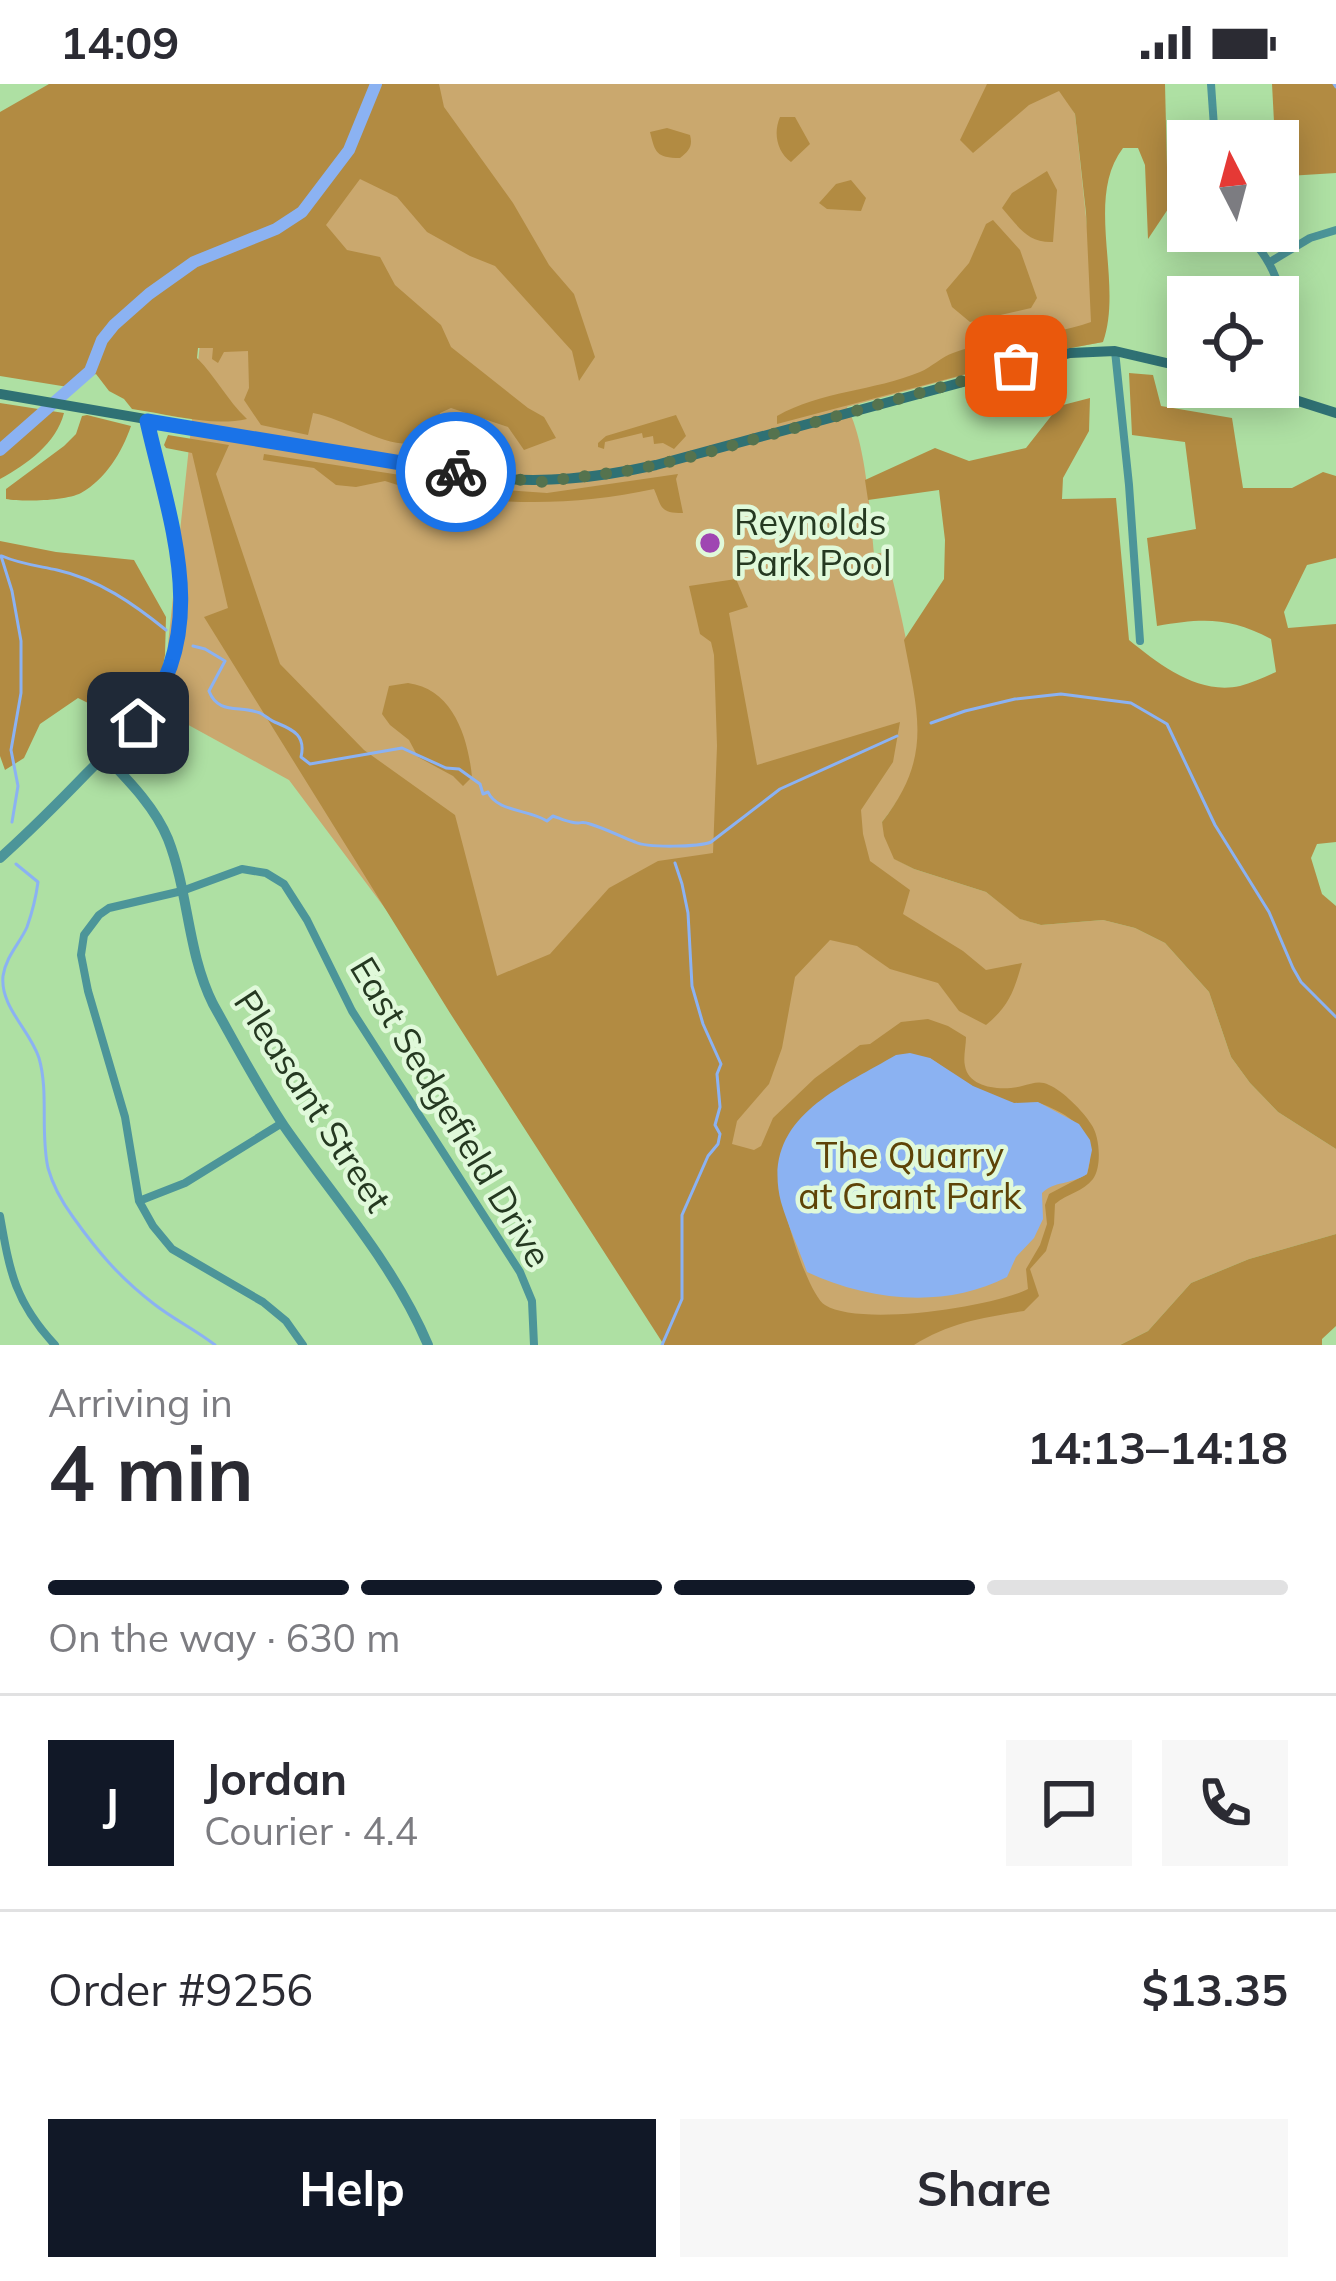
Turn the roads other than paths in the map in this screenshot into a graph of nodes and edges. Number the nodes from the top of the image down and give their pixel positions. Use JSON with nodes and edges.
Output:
{"nodes":[{"id":1,"x":1211,"y":84,"type":"edge"},
{"id":2,"x":1214,"y":120,"type":"edge"},
{"id":3,"x":1336,"y":230,"type":"edge"},
{"id":4,"x":1262,"y":252,"type":"edge"},
{"id":5,"x":1270,"y":262,"type":"junction"},
{"id":6,"x":1274,"y":276,"type":"edge"},
{"id":7,"x":1115,"y":352,"type":"junction"},
{"id":8,"x":1167,"y":363,"type":"edge"},
{"id":9,"x":0,"y":394,"type":"edge"},
{"id":10,"x":1299,"y":401,"type":"edge"},
{"id":11,"x":1336,"y":413,"type":"edge"},
{"id":12,"x":147,"y":421,"type":"junction"},
{"id":13,"x":1140,"y":641,"type":"dead end"},
{"id":14,"x":105,"y":756,"type":"junction"},
{"id":15,"x":0,"y":859,"type":"edge"},
{"id":16,"x":182,"y":891,"type":"junction"},
{"id":17,"x":283,"y":1123,"type":"junction"},
{"id":18,"x":139,"y":1201,"type":"junction"},
{"id":19,"x":0,"y":1216,"type":"edge"},
{"id":20,"x":55,"y":1345,"type":"edge"},
{"id":21,"x":303,"y":1345,"type":"edge"},
{"id":22,"x":428,"y":1345,"type":"edge"},
{"id":23,"x":534,"y":1345,"type":"edge"}],
"edges":[{"from":1,"to":2,"type":"street"},
{"from":3,"to":5,"type":"street"},
{"from":4,"to":5,"type":"street"},
{"from":5,"to":6,"type":"street"},
{"from":7,"to":8,"type":"main road"},
{"from":7,"to":12,"type":"main road"},
{"from":7,"to":13,"type":"street"},
{"from":9,"to":12,"type":"main road"},
{"from":10,"to":11,"type":"main road"},
{"from":12,"to":14,"type":"street"},
{"from":14,"to":15,"type":"street"},
{"from":14,"to":16,"type":"street","name":"Pleasant Street"},
{"from":16,"to":17,"type":"street","name":"Pleasant Street"},
{"from":16,"to":18,"type":"street","name":"East Sedgefield Drive"},
{"from":16,"to":23,"type":"street","name":"East Sedgefield Drive"},
{"from":17,"to":18,"type":"street"},
{"from":17,"to":22,"type":"street","name":"Pleasant Street"},
{"from":18,"to":21,"type":"street"},
{"from":19,"to":20,"type":"street"}]}
